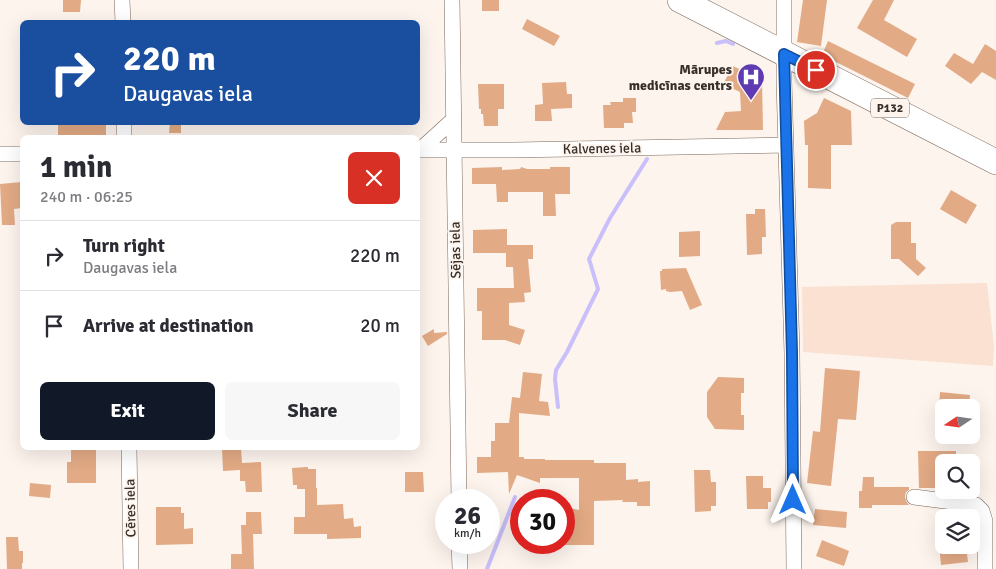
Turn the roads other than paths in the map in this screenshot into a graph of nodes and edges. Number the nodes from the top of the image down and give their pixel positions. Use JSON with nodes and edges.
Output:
{"nodes":[{"id":1,"x":122,"y":0,"type":"edge"},
{"id":2,"x":452,"y":0,"type":"edge"},
{"id":3,"x":680,"y":0,"type":"edge"},
{"id":4,"x":784,"y":0,"type":"edge"},
{"id":5,"x":123,"y":20,"type":"edge"},
{"id":6,"x":784,"y":54,"type":"junction"},
{"id":7,"x":454,"y":119,"type":"junction"},
{"id":8,"x":786,"y":145,"type":"junction"},
{"id":9,"x":420,"y":149,"type":"edge"},
{"id":10,"x":454,"y":149,"type":"junction"},
{"id":11,"x":420,"y":150,"type":"edge"},
{"id":12,"x":0,"y":154,"type":"edge"},
{"id":13,"x":20,"y":154,"type":"edge"},
{"id":14,"x":996,"y":162,"type":"edge"},
{"id":15,"x":129,"y":450,"type":"edge"},
{"id":16,"x":459,"y":489,"type":"edge"},
{"id":17,"x":914,"y":498,"type":"dead end"},
{"id":18,"x":459,"y":554,"type":"edge"},
{"id":19,"x":130,"y":569,"type":"edge"},
{"id":20,"x":460,"y":569,"type":"edge"},
{"id":21,"x":794,"y":569,"type":"edge"},
{"id":22,"x":985,"y":569,"type":"edge"}],
"edges":[{"from":1,"to":5,"type":"street"},
{"from":2,"to":7,"type":"street","name":"Sējas iela"},
{"from":3,"to":6,"type":"main road","number":"P132"},
{"from":4,"to":6,"type":"street"},
{"from":6,"to":8,"type":"street"},
{"from":6,"to":14,"type":"main road","number":"P132"},
{"from":7,"to":9,"type":"street"},
{"from":7,"to":10,"type":"street","name":"Sējas iela"},
{"from":8,"to":10,"type":"street","name":"Kalvenes iela"},
{"from":8,"to":21,"type":"street"},
{"from":10,"to":11,"type":"street","name":"Kalvenes iela"},
{"from":10,"to":16,"type":"street","name":"Sējas iela"},
{"from":12,"to":13,"type":"street"},
{"from":15,"to":19,"type":"street","name":"Cēres iela"},
{"from":17,"to":22,"type":"street"},
{"from":18,"to":20,"type":"street"}]}
